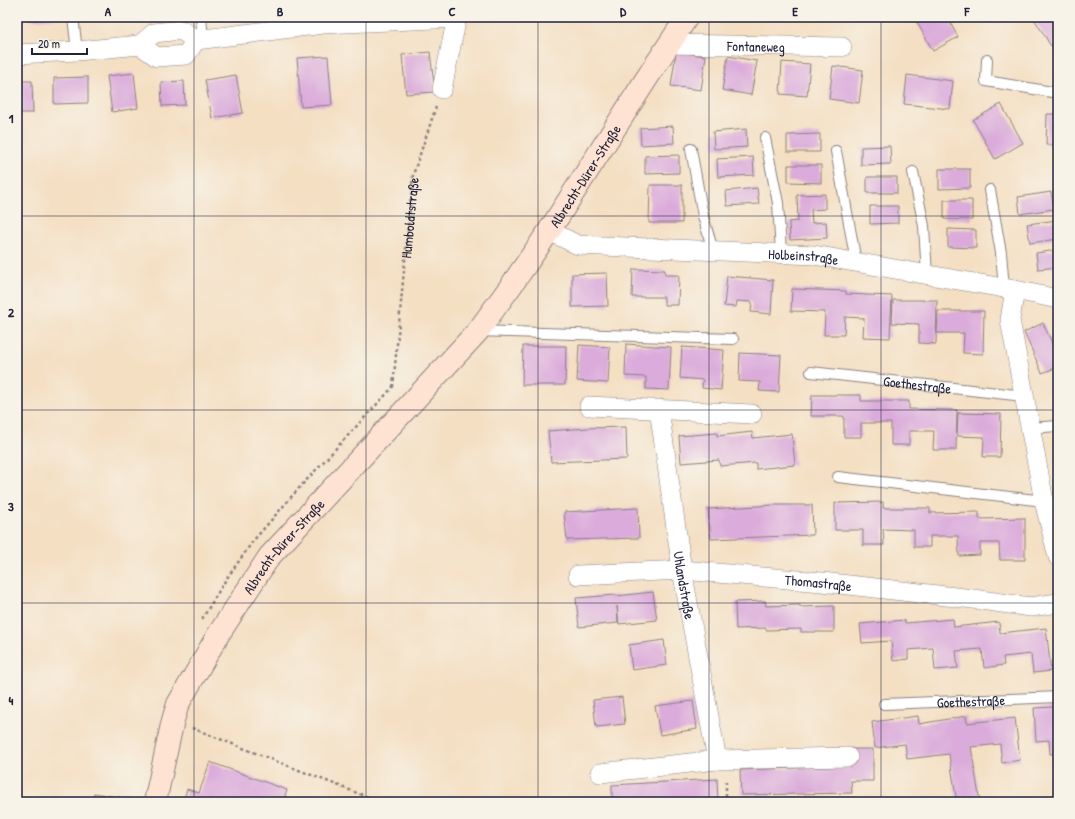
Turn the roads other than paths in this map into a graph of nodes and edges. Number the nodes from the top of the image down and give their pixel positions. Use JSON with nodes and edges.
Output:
{"nodes":[{"id":1,"x":73,"y":17,"type":"edge"},
{"id":2,"x":201,"y":17,"type":"edge"},
{"id":3,"x":687,"y":17,"type":"edge"},
{"id":4,"x":457,"y":18,"type":"edge"},
{"id":5,"x":323,"y":20,"type":"edge"},
{"id":6,"x":199,"y":40,"type":"junction"},
{"id":7,"x":669,"y":44,"type":"junction"},
{"id":8,"x":842,"y":47,"type":"dead end"},
{"id":9,"x":77,"y":51,"type":"junction"},
{"id":10,"x":17,"y":54,"type":"edge"},
{"id":11,"x":987,"y":60,"type":"dead end"},
{"id":12,"x":442,"y":89,"type":"road end"},
{"id":13,"x":1058,"y":93,"type":"edge"},
{"id":14,"x":765,"y":138,"type":"dead end"},
{"id":15,"x":691,"y":149,"type":"dead end"},
{"id":16,"x":836,"y":151,"type":"dead end"},
{"id":17,"x":913,"y":172,"type":"dead end"},
{"id":18,"x":990,"y":190,"type":"dead end"},
{"id":19,"x":549,"y":231,"type":"junction"},
{"id":20,"x":713,"y":251,"type":"junction"},
{"id":21,"x":782,"y":253,"type":"junction"},
{"id":22,"x":856,"y":262,"type":"junction"},
{"id":23,"x":928,"y":275,"type":"junction"},
{"id":24,"x":1009,"y":289,"type":"junction"},
{"id":25,"x":1058,"y":299,"type":"edge"},
{"id":26,"x":478,"y":331,"type":"junction"},
{"id":27,"x":733,"y":339,"type":"dead end"},
{"id":28,"x":811,"y":372,"type":"dead end"},
{"id":29,"x":1024,"y":396,"type":"junction"},
{"id":30,"x":589,"y":406,"type":"dead end"},
{"id":31,"x":659,"y":409,"type":"junction"},
{"id":32,"x":752,"y":414,"type":"dead end"},
{"id":33,"x":1058,"y":426,"type":"edge"},
{"id":34,"x":1030,"y":428,"type":"junction"},
{"id":35,"x":838,"y":477,"type":"dead end"},
{"id":36,"x":1044,"y":501,"type":"junction"},
{"id":37,"x":1053,"y":524,"type":"edge"},
{"id":38,"x":1058,"y":557,"type":"edge"},
{"id":39,"x":682,"y":570,"type":"junction"},
{"id":40,"x":578,"y":575,"type":"dead end"},
{"id":41,"x":1058,"y":603,"type":"edge"},
{"id":42,"x":1058,"y":697,"type":"edge"},
{"id":43,"x":884,"y":704,"type":"dead end"},
{"id":44,"x":848,"y":757,"type":"dead end"},
{"id":45,"x":717,"y":760,"type":"junction"},
{"id":46,"x":600,"y":773,"type":"dead end"},
{"id":47,"x":155,"y":802,"type":"edge"}],
"edges":[{"from":1,"to":9,"type":"lane"},
{"from":2,"to":6,"type":"lane"},
{"from":3,"to":7,"type":"street","name":"Albrecht-Dürer-Straße"},
{"from":4,"to":5,"type":"street"},
{"from":4,"to":12,"type":"street"},
{"from":5,"to":6,"type":"street"},
{"from":6,"to":9,"type":"street"},
{"from":7,"to":8,"type":"street","name":"Fontaneweg"},
{"from":7,"to":19,"type":"street","name":"Albrecht-Dürer-Straße"},
{"from":9,"to":10,"type":"street"},
{"from":11,"to":13,"type":"lane"},
{"from":14,"to":21,"type":"lane"},
{"from":15,"to":20,"type":"lane"},
{"from":16,"to":22,"type":"lane"},
{"from":17,"to":23,"type":"lane"},
{"from":18,"to":24,"type":"lane"},
{"from":19,"to":20,"type":"street","name":"Holbeinstraße"},
{"from":19,"to":26,"type":"street","name":"Albrecht-Dürer-Straße"},
{"from":20,"to":21,"type":"street","name":"Holbeinstraße"},
{"from":21,"to":22,"type":"street","name":"Holbeinstraße"},
{"from":22,"to":23,"type":"street","name":"Holbeinstraße"},
{"from":23,"to":24,"type":"street","name":"Holbeinstraße"},
{"from":24,"to":25,"type":"street","name":"Holbeinstraße"},
{"from":24,"to":29,"type":"street"},
{"from":26,"to":27,"type":"lane"},
{"from":26,"to":47,"type":"street","name":"Albrecht-Dürer-Straße"},
{"from":28,"to":29,"type":"lane","name":"Goethestraße"},
{"from":29,"to":34,"type":"street"},
{"from":30,"to":31,"type":"street"},
{"from":31,"to":32,"type":"street"},
{"from":31,"to":39,"type":"street","name":"Uhlandstraße"},
{"from":33,"to":34,"type":"lane"},
{"from":34,"to":36,"type":"street"},
{"from":35,"to":36,"type":"lane"},
{"from":36,"to":37,"type":"street"},
{"from":37,"to":38,"type":"street"},
{"from":39,"to":40,"type":"street","name":"Thomastraße"},
{"from":39,"to":41,"type":"street","name":"Thomastraße"},
{"from":39,"to":45,"type":"street","name":"Uhlandstraße"},
{"from":42,"to":43,"type":"lane","name":"Goethestraße"},
{"from":44,"to":45,"type":"street"},
{"from":45,"to":46,"type":"street"}]}
